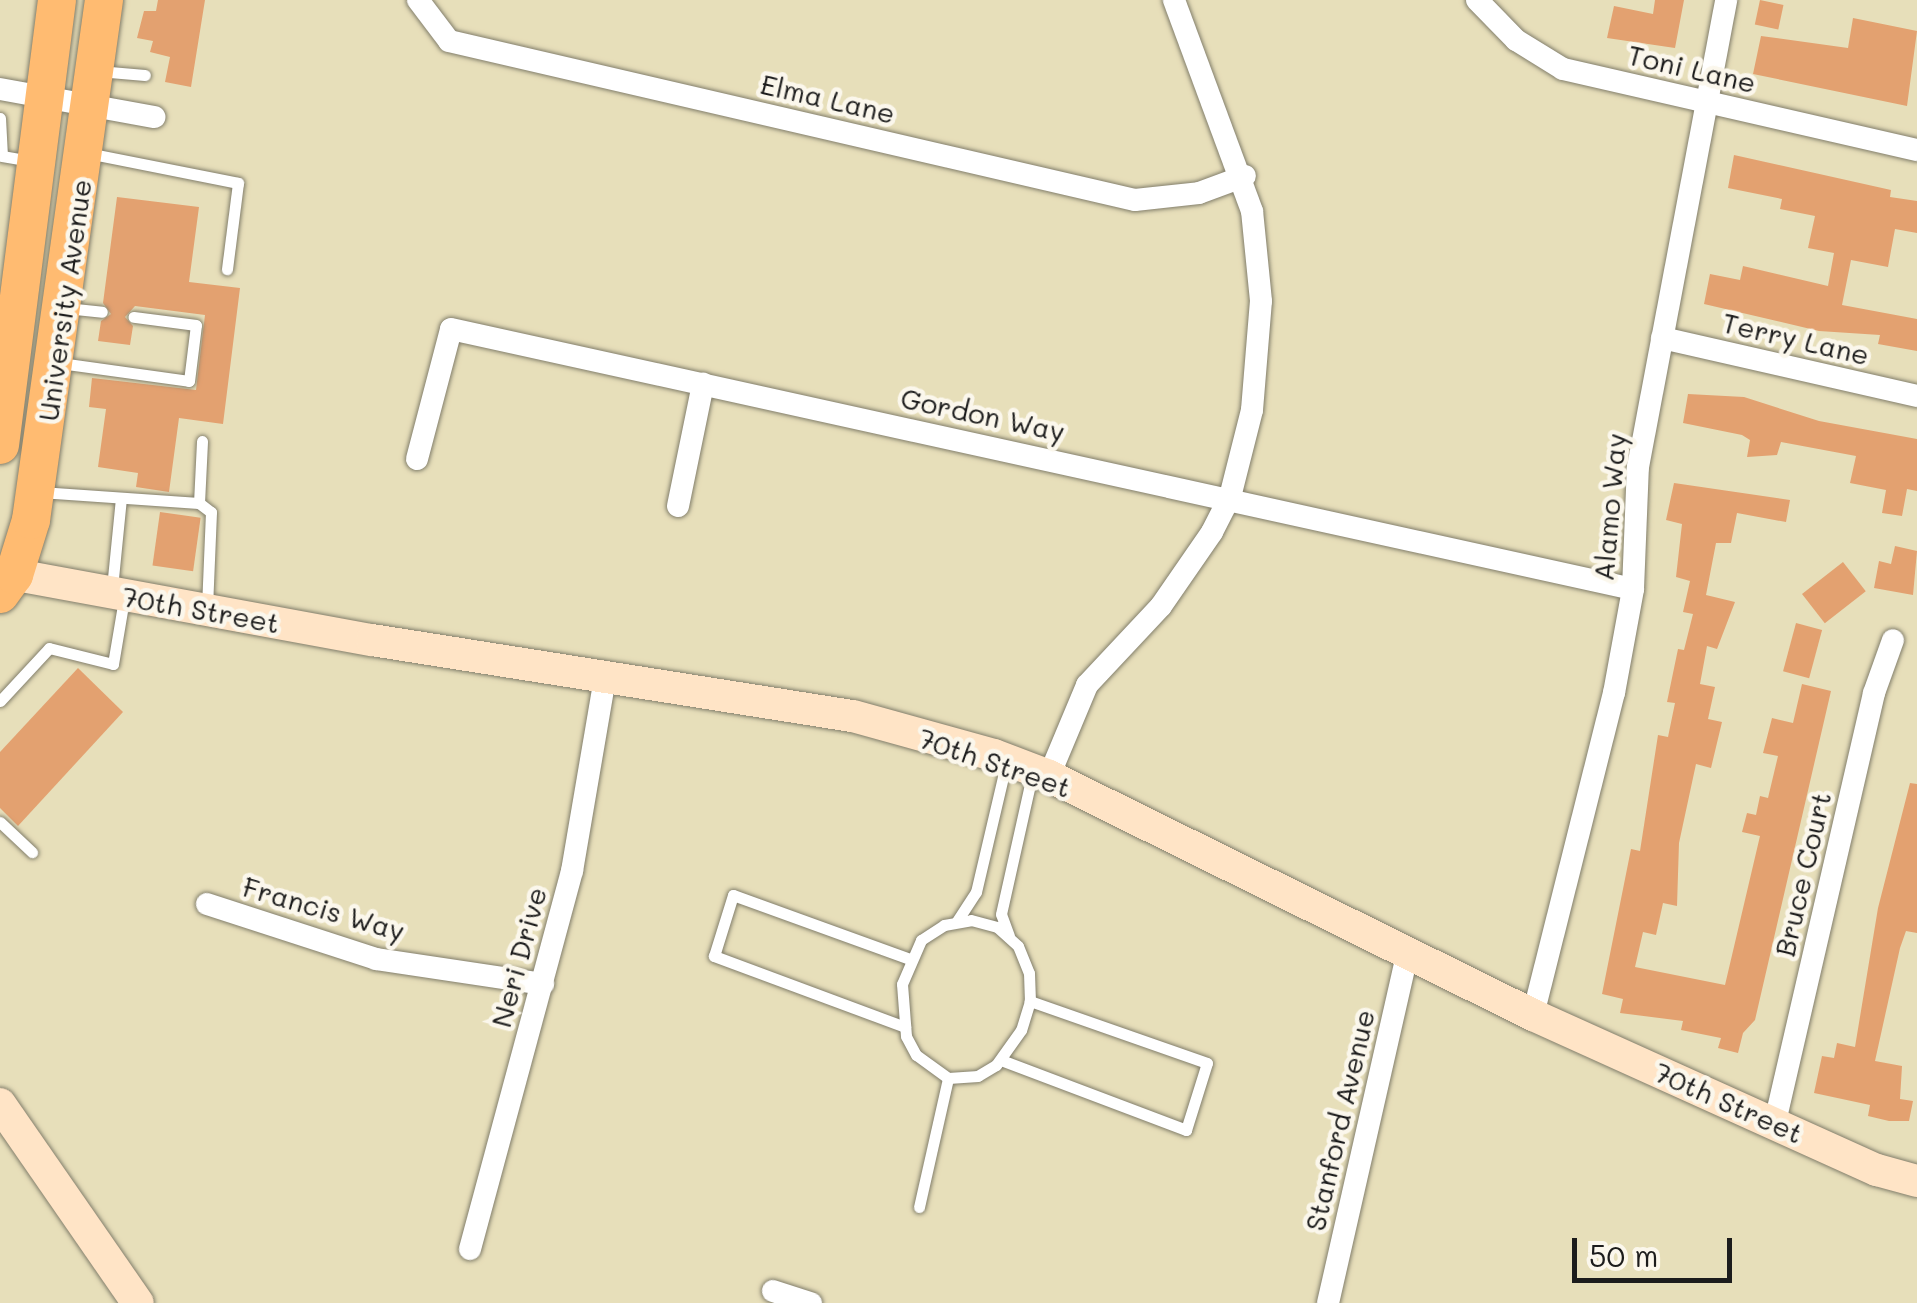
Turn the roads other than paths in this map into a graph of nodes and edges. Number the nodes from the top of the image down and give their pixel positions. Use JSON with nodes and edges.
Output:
{"nodes":[{"id":1,"x":57,"y":0,"type":"edge"},
{"id":2,"x":104,"y":0,"type":"edge"},
{"id":3,"x":418,"y":0,"type":"edge"},
{"id":4,"x":1174,"y":0,"type":"edge"},
{"id":5,"x":1476,"y":0,"type":"edge"},
{"id":6,"x":1726,"y":0,"type":"edge"},
{"id":7,"x":145,"y":76,"type":"dead end"},
{"id":8,"x":92,"y":88,"type":"junction"},
{"id":9,"x":0,"y":89,"type":"edge"},
{"id":10,"x":45,"y":99,"type":"junction"},
{"id":11,"x":1706,"y":101,"type":"junction"},
{"id":12,"x":154,"y":117,"type":"dead end"},
{"id":13,"x":0,"y":118,"type":"edge"},
{"id":14,"x":1917,"y":150,"type":"edge"},
{"id":15,"x":83,"y":152,"type":"junction"},
{"id":16,"x":33,"y":162,"type":"junction"},
{"id":17,"x":1244,"y":176,"type":"junction"},
{"id":18,"x":226,"y":269,"type":"dead end"},
{"id":19,"x":10,"y":290,"type":"edge"},
{"id":20,"x":62,"y":308,"type":"junction"},
{"id":21,"x":102,"y":312,"type":"dead end"},
{"id":22,"x":134,"y":318,"type":"dead end"},
{"id":23,"x":7,"y":334,"type":"edge"},
{"id":24,"x":1662,"y":338,"type":"junction"},
{"id":25,"x":56,"y":362,"type":"junction"},
{"id":26,"x":703,"y":384,"type":"junction"},
{"id":27,"x":1917,"y":396,"type":"edge"},
{"id":28,"x":1,"y":433,"type":"edge"},
{"id":29,"x":202,"y":442,"type":"dead end"},
{"id":30,"x":417,"y":459,"type":"dead end"},
{"id":31,"x":36,"y":492,"type":"junction"},
{"id":32,"x":1230,"y":497,"type":"junction"},
{"id":33,"x":121,"y":498,"type":"junction"},
{"id":34,"x":199,"y":503,"type":"junction"},
{"id":35,"x":678,"y":506,"type":"dead end"},
{"id":36,"x":4,"y":580,"type":"edge"},
{"id":37,"x":1633,"y":589,"type":"junction"},
{"id":38,"x":118,"y":594,"type":"junction"},
{"id":39,"x":207,"y":610,"type":"junction"},
{"id":40,"x":1892,"y":640,"type":"dead end"},
{"id":41,"x":605,"y":677,"type":"junction"},
{"id":42,"x":0,"y":701,"type":"edge"},
{"id":43,"x":1030,"y":769,"type":"junction"},
{"id":44,"x":0,"y":822,"type":"edge"},
{"id":45,"x":32,"y":852,"type":"dead end"},
{"id":46,"x":208,"y":904,"type":"dead end"},
{"id":47,"x":957,"y":921,"type":"junction"},
{"id":48,"x":1009,"y":936,"type":"junction"},
{"id":49,"x":1408,"y":951,"type":"junction"},
{"id":50,"x":910,"y":960,"type":"junction"},
{"id":51,"x":543,"y":984,"type":"junction"},
{"id":52,"x":1030,"y":1001,"type":"junction"},
{"id":53,"x":1533,"y":1015,"type":"junction"},
{"id":54,"x":905,"y":1026,"type":"junction"},
{"id":55,"x":1001,"y":1060,"type":"junction"},
{"id":56,"x":948,"y":1078,"type":"junction"},
{"id":57,"x":0,"y":1104,"type":"edge"},
{"id":58,"x":1774,"y":1122,"type":"junction"},
{"id":59,"x":1917,"y":1181,"type":"edge"},
{"id":60,"x":920,"y":1207,"type":"dead end"},
{"id":61,"x":470,"y":1249,"type":"dead end"},
{"id":62,"x":773,"y":1291,"type":"dead end"},
{"id":63,"x":138,"y":1303,"type":"edge"},
{"id":64,"x":811,"y":1303,"type":"edge"},
{"id":65,"x":1328,"y":1303,"type":"edge"}],
"edges":[{"from":1,"to":10,"type":"main road","name":"University Avenue"},
{"from":2,"to":8,"type":"main road","name":"University Avenue"},
{"from":3,"to":17,"type":"street","name":"Elma Lane"},
{"from":4,"to":17,"type":"street"},
{"from":5,"to":11,"type":"street","name":"Toni Lane"},
{"from":6,"to":11,"type":"street","name":"Alamo Way"},
{"from":7,"to":8,"type":"lane"},
{"from":8,"to":10,"type":"street"},
{"from":8,"to":12,"type":"street"},
{"from":8,"to":15,"type":"main road","name":"University Avenue"},
{"from":9,"to":10,"type":"street"},
{"from":10,"to":16,"type":"main road","name":"University Avenue"},
{"from":11,"to":14,"type":"street","name":"Toni Lane"},
{"from":11,"to":24,"type":"street","name":"Alamo Way"},
{"from":13,"to":16,"type":"lane"},
{"from":15,"to":18,"type":"lane"},
{"from":15,"to":20,"type":"main road","name":"University Avenue"},
{"from":16,"to":19,"type":"main road","name":"University Avenue"},
{"from":17,"to":32,"type":"street"},
{"from":19,"to":23,"type":"main road","name":"University Avenue"},
{"from":20,"to":21,"type":"lane"},
{"from":20,"to":25,"type":"main road","name":"University Avenue"},
{"from":22,"to":25,"type":"lane"},
{"from":23,"to":28,"type":"main road","name":"University Avenue"},
{"from":24,"to":27,"type":"street","name":"Terry Lane"},
{"from":24,"to":37,"type":"street","name":"Alamo Way"},
{"from":25,"to":31,"type":"main road","name":"University Avenue"},
{"from":26,"to":30,"type":"street","name":"Gordon Way"},
{"from":26,"to":32,"type":"street","name":"Gordon Way"},
{"from":26,"to":35,"type":"street"},
{"from":29,"to":34,"type":"lane"},
{"from":31,"to":33,"type":"lane"},
{"from":31,"to":36,"type":"main road","name":"University Avenue"},
{"from":32,"to":37,"type":"street","name":"Gordon Way"},
{"from":32,"to":43,"type":"street"},
{"from":33,"to":34,"type":"lane"},
{"from":33,"to":38,"type":"lane"},
{"from":34,"to":39,"type":"lane"},
{"from":36,"to":38,"type":"main road","name":"70th Street"},
{"from":37,"to":53,"type":"street","name":"Alamo Way"},
{"from":38,"to":39,"type":"main road","name":"70th Street"},
{"from":38,"to":42,"type":"lane"},
{"from":39,"to":41,"type":"main road","name":"70th Street"},
{"from":40,"to":58,"type":"street","name":"Bruce Court"},
{"from":41,"to":43,"type":"main road","name":"70th Street"},
{"from":41,"to":51,"type":"street","name":"Neri Drive"},
{"from":43,"to":47,"type":"lane"},
{"from":43,"to":48,"type":"lane"},
{"from":43,"to":49,"type":"main road","name":"70th Street"},
{"from":44,"to":45,"type":"lane"},
{"from":46,"to":51,"type":"street","name":"Francis Way"},
{"from":47,"to":48,"type":"lane"},
{"from":47,"to":50,"type":"lane"},
{"from":48,"to":52,"type":"lane"},
{"from":49,"to":53,"type":"main road","name":"70th Street"},
{"from":49,"to":65,"type":"street","name":"Stanford Avenue"},
{"from":50,"to":54,"type":"lane"},
{"from":50,"to":54,"type":"lane"},
{"from":51,"to":61,"type":"street","name":"Neri Drive"},
{"from":52,"to":55,"type":"lane"},
{"from":52,"to":55,"type":"lane"},
{"from":53,"to":58,"type":"main road","name":"70th Street"},
{"from":54,"to":56,"type":"lane"},
{"from":55,"to":56,"type":"lane"},
{"from":56,"to":60,"type":"lane"},
{"from":57,"to":63,"type":"main road"},
{"from":58,"to":59,"type":"main road","name":"70th Street"},
{"from":62,"to":64,"type":"street"}]}
